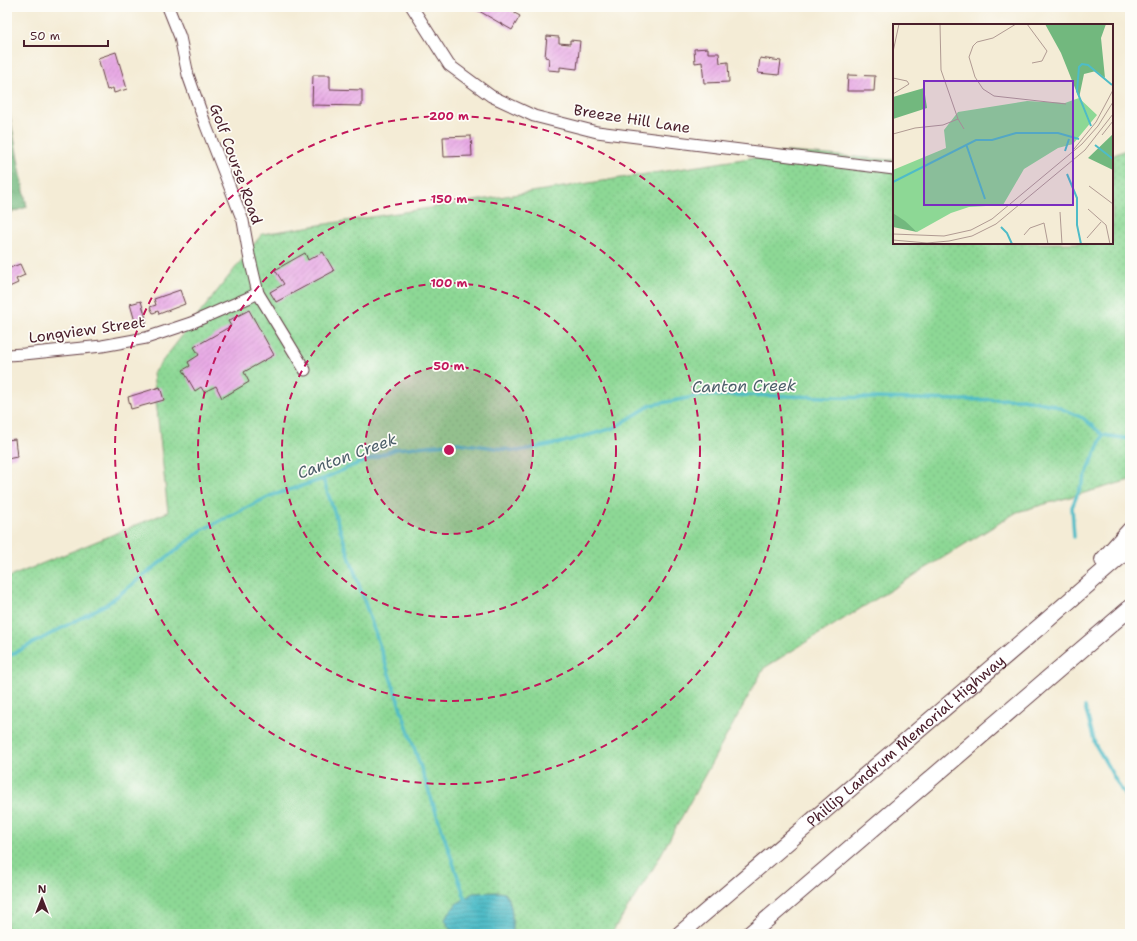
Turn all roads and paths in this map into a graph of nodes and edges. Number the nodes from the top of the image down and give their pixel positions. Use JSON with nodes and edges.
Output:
{"nodes":[{"id":1,"x":168,"y":7,"type":"edge"},
{"id":2,"x":412,"y":7,"type":"edge"},
{"id":3,"x":893,"y":169,"type":"edge"},
{"id":4,"x":258,"y":293,"type":"junction"},
{"id":5,"x":7,"y":355,"type":"edge"},
{"id":6,"x":305,"y":370,"type":"dead end"},
{"id":7,"x":1130,"y":530,"type":"edge"},
{"id":8,"x":1130,"y":548,"type":"edge"},
{"id":9,"x":1130,"y":608,"type":"edge"},
{"id":10,"x":1045,"y":622,"type":"junction"},
{"id":11,"x":680,"y":934,"type":"edge"},
{"id":12,"x":750,"y":934,"type":"edge"}],
"edges":[{"from":1,"to":4,"type":"street","name":"Golf Course Road"},
{"from":2,"to":3,"type":"street","name":"Breeze Hill Lane"},
{"from":4,"to":5,"type":"street","name":"Longview Street"},
{"from":4,"to":6,"type":"street","name":"Golf Course Road"},
{"from":7,"to":10,"type":"highway"},
{"from":8,"to":10,"type":"highway","name":"Phillip Landrum Memorial Highway"},
{"from":9,"to":12,"type":"highway"},
{"from":10,"to":11,"type":"highway","name":"Phillip Landrum Memorial Highway"}]}
